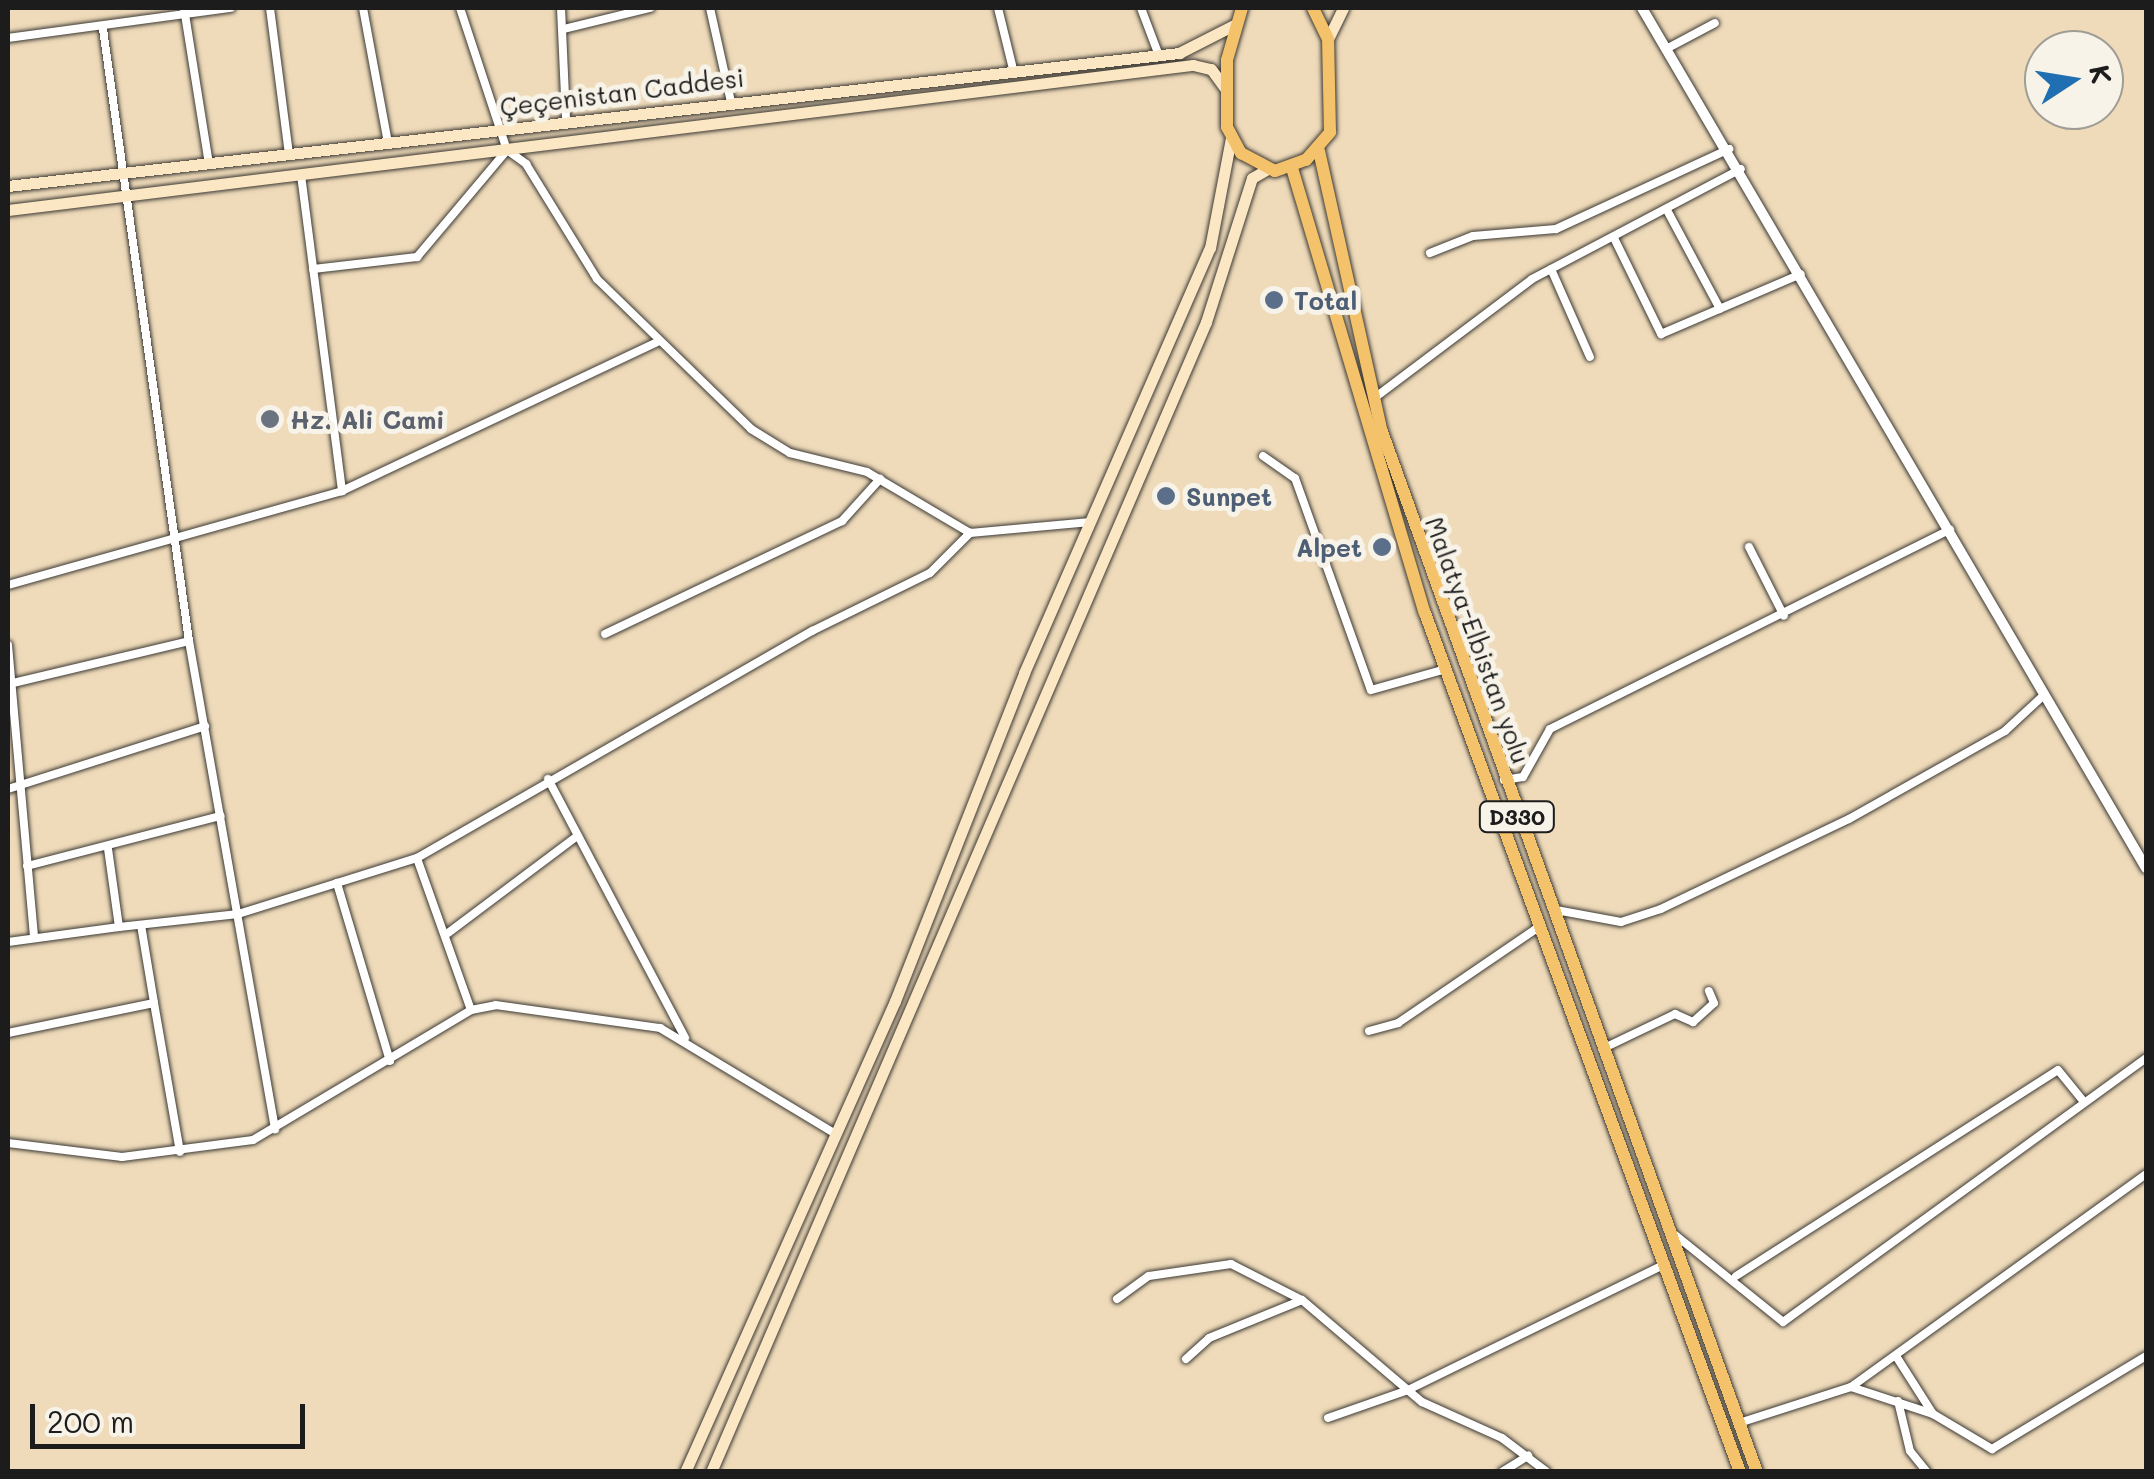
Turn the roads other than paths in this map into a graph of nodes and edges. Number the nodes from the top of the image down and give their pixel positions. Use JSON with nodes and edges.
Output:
{"nodes":[{"id":1,"x":231,"y":8,"type":"edge"},
{"id":2,"x":270,"y":8,"type":"edge"},
{"id":3,"x":363,"y":8,"type":"edge"},
{"id":4,"x":460,"y":8,"type":"edge"},
{"id":5,"x":560,"y":8,"type":"edge"},
{"id":6,"x":650,"y":8,"type":"edge"},
{"id":7,"x":710,"y":8,"type":"edge"},
{"id":8,"x":998,"y":8,"type":"edge"},
{"id":9,"x":1140,"y":8,"type":"edge"},
{"id":10,"x":1241,"y":8,"type":"edge"},
{"id":11,"x":1343,"y":8,"type":"edge"},
{"id":12,"x":1642,"y":8,"type":"edge"},
{"id":13,"x":1317,"y":10,"type":"edge"},
{"id":14,"x":184,"y":12,"type":"edge"},
{"id":15,"x":1715,"y":24,"type":"dead end"},
{"id":16,"x":1234,"y":25,"type":"junction"},
{"id":17,"x":564,"y":28,"type":"junction"},
{"id":18,"x":103,"y":29,"type":"junction"},
{"id":19,"x":8,"y":38,"type":"edge"},
{"id":20,"x":1328,"y":39,"type":"junction"},
{"id":21,"x":1668,"y":48,"type":"junction"},
{"id":22,"x":1158,"y":53,"type":"junction"},
{"id":23,"x":1012,"y":65,"type":"junction"},
{"id":24,"x":1226,"y":91,"type":"junction"},
{"id":25,"x":730,"y":102,"type":"junction"},
{"id":26,"x":566,"y":120,"type":"junction"},
{"id":27,"x":499,"y":129,"type":"junction"},
{"id":28,"x":1232,"y":138,"type":"junction"},
{"id":29,"x":388,"y":144,"type":"junction"},
{"id":30,"x":1729,"y":149,"type":"junction"},
{"id":31,"x":506,"y":150,"type":"junction"},
{"id":32,"x":1319,"y":150,"type":"junction"},
{"id":33,"x":289,"y":156,"type":"junction"},
{"id":34,"x":210,"y":164,"type":"junction"},
{"id":35,"x":1269,"y":168,"type":"junction"},
{"id":36,"x":1292,"y":168,"type":"junction"},
{"id":37,"x":1741,"y":170,"type":"junction"},
{"id":38,"x":126,"y":173,"type":"junction"},
{"id":39,"x":300,"y":176,"type":"junction"},
{"id":40,"x":8,"y":186,"type":"edge"},
{"id":41,"x":130,"y":196,"type":"junction"},
{"id":42,"x":8,"y":210,"type":"edge"},
{"id":43,"x":1668,"y":212,"type":"junction"},
{"id":44,"x":1615,"y":240,"type":"junction"},
{"id":45,"x":1430,"y":253,"type":"dead end"},
{"id":46,"x":1551,"y":268,"type":"junction"},
{"id":47,"x":313,"y":269,"type":"junction"},
{"id":48,"x":1801,"y":274,"type":"junction"},
{"id":49,"x":1720,"y":308,"type":"junction"},
{"id":50,"x":658,"y":342,"type":"junction"},
{"id":51,"x":1590,"y":357,"type":"dead end"},
{"id":52,"x":1373,"y":399,"type":"junction"},
{"id":53,"x":1263,"y":456,"type":"dead end"},
{"id":54,"x":880,"y":479,"type":"junction"},
{"id":55,"x":342,"y":491,"type":"junction"},
{"id":56,"x":1090,"y":522,"type":"junction"},
{"id":57,"x":1950,"y":530,"type":"junction"},
{"id":58,"x":970,"y":533,"type":"junction"},
{"id":59,"x":175,"y":539,"type":"junction"},
{"id":60,"x":1749,"y":547,"type":"dead end"},
{"id":61,"x":8,"y":585,"type":"edge"},
{"id":62,"x":1784,"y":616,"type":"junction"},
{"id":63,"x":606,"y":634,"type":"dead end"},
{"id":64,"x":189,"y":640,"type":"junction"},
{"id":65,"x":8,"y":645,"type":"edge"},
{"id":66,"x":1446,"y":669,"type":"junction"},
{"id":67,"x":13,"y":683,"type":"junction"},
{"id":68,"x":2045,"y":694,"type":"junction"},
{"id":69,"x":204,"y":726,"type":"junction"},
{"id":70,"x":548,"y":779,"type":"junction"},
{"id":71,"x":1504,"y":780,"type":"junction"},
{"id":72,"x":18,"y":783,"type":"junction"},
{"id":73,"x":8,"y":789,"type":"edge"},
{"id":74,"x":221,"y":816,"type":"junction"},
{"id":75,"x":578,"y":836,"type":"junction"},
{"id":76,"x":108,"y":849,"type":"junction"},
{"id":77,"x":417,"y":858,"type":"junction"},
{"id":78,"x":27,"y":866,"type":"junction"},
{"id":79,"x":2146,"y":868,"type":"edge"},
{"id":80,"x":337,"y":883,"type":"junction"},
{"id":81,"x":1550,"y":909,"type":"junction"},
{"id":82,"x":238,"y":914,"type":"junction"},
{"id":83,"x":141,"y":924,"type":"junction"},
{"id":84,"x":1540,"y":926,"type":"junction"},
{"id":85,"x":119,"y":927,"type":"junction"},
{"id":86,"x":448,"y":934,"type":"junction"},
{"id":87,"x":34,"y":937,"type":"junction"},
{"id":88,"x":8,"y":942,"type":"edge"},
{"id":89,"x":1710,"y":990,"type":"dead end"},
{"id":90,"x":154,"y":1003,"type":"junction"},
{"id":91,"x":472,"y":1010,"type":"junction"},
{"id":92,"x":1369,"y":1031,"type":"dead end"},
{"id":93,"x":8,"y":1032,"type":"edge"},
{"id":94,"x":685,"y":1038,"type":"junction"},
{"id":95,"x":1602,"y":1048,"type":"junction"},
{"id":96,"x":2146,"y":1058,"type":"edge"},
{"id":97,"x":390,"y":1061,"type":"junction"},
{"id":98,"x":2084,"y":1102,"type":"junction"},
{"id":99,"x":274,"y":1129,"type":"junction"},
{"id":100,"x":834,"y":1133,"type":"junction"},
{"id":101,"x":8,"y":1143,"type":"edge"},
{"id":102,"x":180,"y":1152,"type":"junction"},
{"id":103,"x":2146,"y":1174,"type":"edge"},
{"id":104,"x":1668,"y":1230,"type":"junction"},
{"id":105,"x":1663,"y":1266,"type":"junction"},
{"id":106,"x":1736,"y":1276,"type":"junction"},
{"id":107,"x":1117,"y":1299,"type":"dead end"},
{"id":108,"x":1302,"y":1300,"type":"junction"},
{"id":109,"x":1896,"y":1356,"type":"junction"},
{"id":110,"x":2146,"y":1356,"type":"edge"},
{"id":111,"x":1186,"y":1358,"type":"dead end"},
{"id":112,"x":1852,"y":1387,"type":"junction"},
{"id":113,"x":1408,"y":1390,"type":"junction"},
{"id":114,"x":1898,"y":1401,"type":"junction"},
{"id":115,"x":1934,"y":1414,"type":"junction"},
{"id":116,"x":1328,"y":1418,"type":"dead end"},
{"id":117,"x":1738,"y":1423,"type":"junction"},
{"id":118,"x":1528,"y":1456,"type":"junction"},
{"id":119,"x":685,"y":1472,"type":"edge"},
{"id":120,"x":711,"y":1472,"type":"edge"},
{"id":121,"x":1502,"y":1472,"type":"edge"},
{"id":122,"x":1547,"y":1472,"type":"edge"},
{"id":123,"x":1740,"y":1472,"type":"edge"},
{"id":124,"x":1758,"y":1472,"type":"edge"},
{"id":125,"x":1927,"y":1472,"type":"edge"}],
"edges":[{"from":1,"to":14,"type":"street"},
{"from":2,"to":33,"type":"street"},
{"from":3,"to":29,"type":"street"},
{"from":4,"to":27,"type":"street"},
{"from":5,"to":17,"type":"street"},
{"from":6,"to":17,"type":"street"},
{"from":7,"to":25,"type":"street"},
{"from":8,"to":23,"type":"street"},
{"from":9,"to":22,"type":"street"},
{"from":10,"to":16,"type":"main road"},
{"from":11,"to":20,"type":"main road"},
{"from":12,"to":21,"type":"street"},
{"from":13,"to":20,"type":"main road"},
{"from":14,"to":18,"type":"street"},
{"from":14,"to":34,"type":"street"},
{"from":15,"to":21,"type":"street"},
{"from":16,"to":22,"type":"main road","name":"Çeçenistan Caddesi"},
{"from":16,"to":24,"type":"main road"},
{"from":17,"to":26,"type":"street"},
{"from":18,"to":19,"type":"street"},
{"from":18,"to":38,"type":"street"},
{"from":20,"to":32,"type":"main road"},
{"from":21,"to":30,"type":"street"},
{"from":22,"to":23,"type":"main road","name":"Çeçenistan Caddesi"},
{"from":23,"to":25,"type":"main road","name":"Çeçenistan Caddesi"},
{"from":24,"to":28,"type":"main road"},
{"from":24,"to":31,"type":"main road","name":"Çeçenistan Caddesi"},
{"from":25,"to":26,"type":"main road","name":"Çeçenistan Caddesi"},
{"from":26,"to":27,"type":"main road","name":"Çeçenistan Caddesi"},
{"from":27,"to":29,"type":"main road","name":"Çeçenistan Caddesi"},
{"from":27,"to":31,"type":"street"},
{"from":28,"to":35,"type":"main road"},
{"from":28,"to":56,"type":"main road"},
{"from":29,"to":33,"type":"main road","name":"Çeçenistan Caddesi"},
{"from":30,"to":37,"type":"street"},
{"from":30,"to":45,"type":"street"},
{"from":31,"to":39,"type":"main road","name":"Çeçenistan Caddesi"},
{"from":31,"to":47,"type":"street"},
{"from":31,"to":50,"type":"street"},
{"from":32,"to":36,"type":"main road"},
{"from":32,"to":52,"type":"main road","name":"Malatya-Elbistan yolu","number":"D330"},
{"from":33,"to":34,"type":"main road","name":"Çeçenistan Caddesi"},
{"from":34,"to":38,"type":"main road","name":"Çeçenistan Caddesi"},
{"from":35,"to":36,"type":"main road"},
{"from":35,"to":120,"type":"main road"},
{"from":36,"to":66,"type":"main road","name":"Malatya-Elbistan yolu","number":"D330"},
{"from":37,"to":43,"type":"street"},
{"from":37,"to":48,"type":"street"},
{"from":38,"to":40,"type":"main road","name":"Çeçenistan Caddesi"},
{"from":38,"to":41,"type":"street"},
{"from":39,"to":41,"type":"main road","name":"Çeçenistan Caddesi"},
{"from":39,"to":47,"type":"street"},
{"from":41,"to":42,"type":"main road","name":"Çeçenistan Caddesi"},
{"from":41,"to":59,"type":"street"},
{"from":43,"to":44,"type":"street"},
{"from":43,"to":49,"type":"street"},
{"from":44,"to":46,"type":"street"},
{"from":44,"to":49,"type":"street"},
{"from":46,"to":51,"type":"street"},
{"from":46,"to":52,"type":"street"},
{"from":47,"to":55,"type":"street"},
{"from":48,"to":49,"type":"street"},
{"from":48,"to":57,"type":"street"},
{"from":50,"to":54,"type":"street"},
{"from":50,"to":55,"type":"street"},
{"from":52,"to":71,"type":"main road","name":"Malatya-Elbistan yolu","number":"D330"},
{"from":53,"to":66,"type":"street"},
{"from":54,"to":58,"type":"street"},
{"from":54,"to":63,"type":"street"},
{"from":55,"to":59,"type":"street"},
{"from":56,"to":58,"type":"street"},
{"from":56,"to":100,"type":"main road"},
{"from":57,"to":62,"type":"street"},
{"from":57,"to":68,"type":"street"},
{"from":58,"to":70,"type":"street"},
{"from":59,"to":61,"type":"street"},
{"from":59,"to":64,"type":"street"},
{"from":60,"to":62,"type":"street"},
{"from":62,"to":71,"type":"street"},
{"from":64,"to":67,"type":"street"},
{"from":64,"to":69,"type":"street"},
{"from":65,"to":67,"type":"street"},
{"from":66,"to":84,"type":"main road","name":"Malatya-Elbistan yolu","number":"D330"},
{"from":67,"to":72,"type":"street"},
{"from":68,"to":79,"type":"street"},
{"from":68,"to":81,"type":"street"},
{"from":69,"to":72,"type":"street"},
{"from":69,"to":74,"type":"street"},
{"from":70,"to":75,"type":"street"},
{"from":70,"to":77,"type":"street"},
{"from":71,"to":81,"type":"main road","name":"Malatya-Elbistan yolu","number":"D330"},
{"from":72,"to":73,"type":"street"},
{"from":72,"to":78,"type":"street"},
{"from":74,"to":76,"type":"street"},
{"from":74,"to":82,"type":"street"},
{"from":75,"to":86,"type":"street"},
{"from":75,"to":94,"type":"street"},
{"from":76,"to":78,"type":"street"},
{"from":76,"to":85,"type":"street"},
{"from":77,"to":80,"type":"street"},
{"from":77,"to":86,"type":"street"},
{"from":78,"to":87,"type":"street"},
{"from":80,"to":82,"type":"street"},
{"from":80,"to":97,"type":"street"},
{"from":81,"to":95,"type":"main road","name":"Malatya-Elbistan yolu","number":"D330"},
{"from":82,"to":83,"type":"street"},
{"from":82,"to":99,"type":"street"},
{"from":83,"to":85,"type":"street"},
{"from":83,"to":90,"type":"street"},
{"from":84,"to":92,"type":"street"},
{"from":84,"to":105,"type":"main road","name":"Malatya-Elbistan yolu","number":"D330"},
{"from":85,"to":87,"type":"street"},
{"from":86,"to":91,"type":"street"},
{"from":87,"to":88,"type":"street"},
{"from":89,"to":95,"type":"street"},
{"from":90,"to":93,"type":"street"},
{"from":90,"to":102,"type":"street"},
{"from":91,"to":94,"type":"street"},
{"from":91,"to":97,"type":"street"},
{"from":94,"to":100,"type":"street"},
{"from":95,"to":104,"type":"main road","name":"Malatya-Elbistan yolu","number":"D330"},
{"from":96,"to":98,"type":"street"},
{"from":97,"to":99,"type":"street"},
{"from":98,"to":106,"type":"street"},
{"from":98,"to":106,"type":"street"},
{"from":99,"to":102,"type":"street"},
{"from":100,"to":119,"type":"main road"},
{"from":101,"to":102,"type":"street"},
{"from":103,"to":109,"type":"street"},
{"from":104,"to":106,"type":"street"},
{"from":104,"to":117,"type":"main road","name":"Malatya-Elbistan yolu","number":"D330"},
{"from":105,"to":113,"type":"street"},
{"from":105,"to":123,"type":"main road","name":"Malatya-Elbistan yolu","number":"D330"},
{"from":107,"to":108,"type":"street"},
{"from":108,"to":111,"type":"street"},
{"from":108,"to":113,"type":"street"},
{"from":109,"to":112,"type":"street"},
{"from":109,"to":115,"type":"street"},
{"from":110,"to":115,"type":"street"},
{"from":112,"to":114,"type":"street"},
{"from":112,"to":117,"type":"street"},
{"from":113,"to":116,"type":"street"},
{"from":113,"to":118,"type":"street"},
{"from":114,"to":115,"type":"street"},
{"from":114,"to":125,"type":"street"},
{"from":117,"to":124,"type":"main road","name":"Malatya-Elbistan yolu","number":"D330"},
{"from":118,"to":121,"type":"street"},
{"from":118,"to":122,"type":"street"}]}
